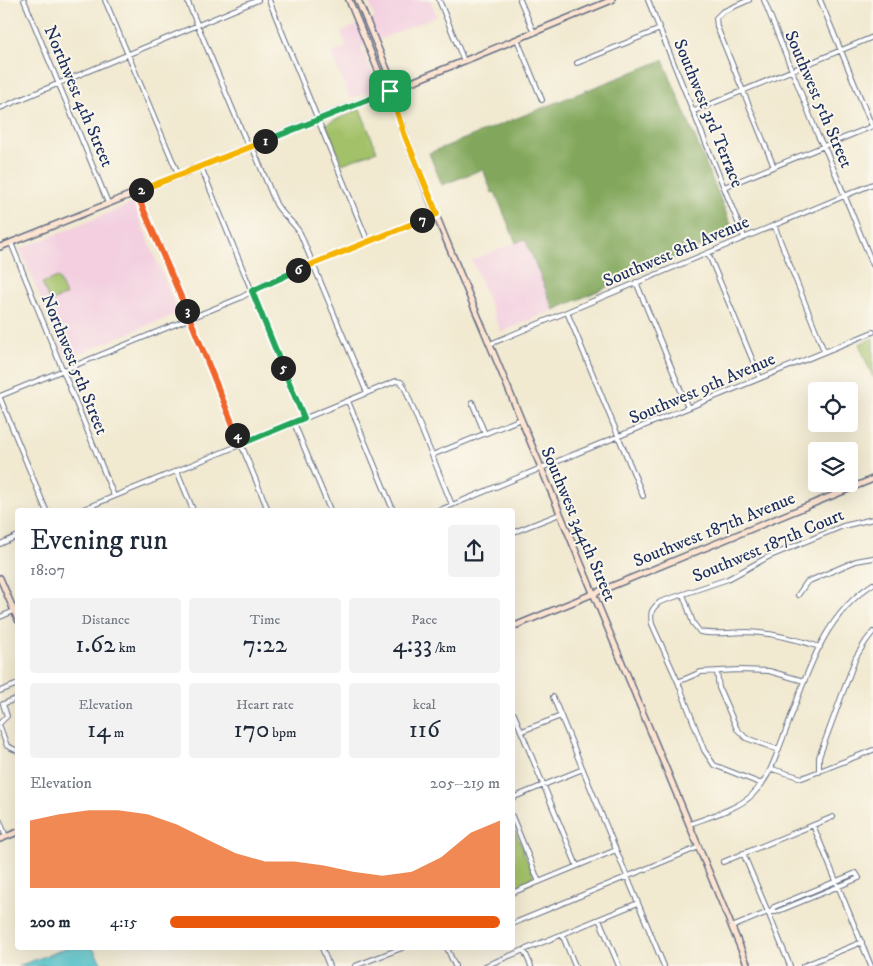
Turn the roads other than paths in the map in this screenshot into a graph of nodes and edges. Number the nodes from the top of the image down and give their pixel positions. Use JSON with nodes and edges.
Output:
{"nodes":[{"id":1,"x":24,"y":0,"type":"edge"},
{"id":2,"x":105,"y":0,"type":"edge"},
{"id":3,"x":187,"y":0,"type":"edge"},
{"id":4,"x":258,"y":0,"type":"edge"},
{"id":5,"x":269,"y":0,"type":"edge"},
{"id":6,"x":349,"y":0,"type":"edge"},
{"id":7,"x":358,"y":0,"type":"edge"},
{"id":8,"x":439,"y":0,"type":"edge"},
{"id":9,"x":520,"y":0,"type":"edge"},
{"id":10,"x":612,"y":0,"type":"edge"},
{"id":11,"x":648,"y":0,"type":"edge"},
{"id":12,"x":749,"y":0,"type":"edge"},
{"id":13,"x":764,"y":0,"type":"edge"},
{"id":14,"x":820,"y":0,"type":"edge"},
{"id":15,"x":603,"y":2,"type":"edge"},
{"id":16,"x":197,"y":25,"type":"junction"},
{"id":17,"x":660,"y":29,"type":"junction"},
{"id":18,"x":534,"y":33,"type":"junction"},
{"id":19,"x":873,"y":37,"type":"edge"},
{"id":20,"x":517,"y":40,"type":"junction"},
{"id":21,"x":841,"y":51,"type":"junction"},
{"id":22,"x":128,"y":54,"type":"junction"},
{"id":23,"x":464,"y":61,"type":"junction"},
{"id":24,"x":577,"y":63,"type":"dead end"},
{"id":25,"x":793,"y":71,"type":"junction"},
{"id":26,"x":58,"y":84,"type":"junction"},
{"id":27,"x":390,"y":91,"type":"junction"},
{"id":28,"x":743,"y":91,"type":"junction"},
{"id":29,"x":542,"y":100,"type":"dead end"},
{"id":30,"x":0,"y":108,"type":"edge"},
{"id":31,"x":694,"y":111,"type":"junction"},
{"id":32,"x":319,"y":119,"type":"junction"},
{"id":33,"x":872,"y":126,"type":"edge"},
{"id":34,"x":824,"y":146,"type":"junction"},
{"id":35,"x":250,"y":147,"type":"junction"},
{"id":36,"x":201,"y":167,"type":"junction"},
{"id":37,"x":774,"y":167,"type":"junction"},
{"id":38,"x":179,"y":176,"type":"junction"},
{"id":39,"x":873,"y":184,"type":"edge"},
{"id":40,"x":724,"y":187,"type":"junction"},
{"id":41,"x":136,"y":192,"type":"junction"},
{"id":42,"x":845,"y":196,"type":"junction"},
{"id":43,"x":108,"y":203,"type":"junction"},
{"id":44,"x":437,"y":214,"type":"junction"},
{"id":45,"x":774,"y":225,"type":"junction"},
{"id":46,"x":744,"y":238,"type":"junction"},
{"id":47,"x":368,"y":242,"type":"junction"},
{"id":48,"x":11,"y":243,"type":"junction"},
{"id":49,"x":0,"y":247,"type":"edge"},
{"id":50,"x":708,"y":252,"type":"junction"},
{"id":51,"x":313,"y":264,"type":"junction"},
{"id":52,"x":873,"y":264,"type":"edge"},
{"id":53,"x":636,"y":282,"type":"junction"},
{"id":54,"x":252,"y":291,"type":"junction"},
{"id":55,"x":567,"y":312,"type":"junction"},
{"id":56,"x":190,"y":318,"type":"junction"},
{"id":57,"x":873,"y":332,"type":"edge"},
{"id":58,"x":490,"y":344,"type":"junction"},
{"id":59,"x":824,"y":351,"type":"junction"},
{"id":60,"x":62,"y":371,"type":"junction"},
{"id":61,"x":760,"y":378,"type":"junction"},
{"id":62,"x":367,"y":393,"type":"junction"},
{"id":63,"x":0,"y":397,"type":"edge"},
{"id":64,"x":348,"y":400,"type":"junction"},
{"id":65,"x":472,"y":402,"type":"dead end"},
{"id":66,"x":688,"y":408,"type":"junction"},
{"id":67,"x":304,"y":418,"type":"junction"},
{"id":68,"x":521,"y":419,"type":"junction"},
{"id":69,"x":294,"y":423,"type":"junction"},
{"id":70,"x":485,"y":434,"type":"junction"},
{"id":71,"x":618,"y":437,"type":"junction"},
{"id":72,"x":241,"y":444,"type":"junction"},
{"id":73,"x":432,"y":455,"type":"junction"},
{"id":74,"x":540,"y":467,"type":"junction"},
{"id":75,"x":177,"y":471,"type":"junction"},
{"id":76,"x":873,"y":479,"type":"edge"},
{"id":77,"x":114,"y":496,"type":"junction"},
{"id":78,"x":643,"y":496,"type":"dead end"},
{"id":79,"x":452,"y":505,"type":"junction"},
{"id":80,"x":45,"y":508,"type":"edge"},
{"id":81,"x":86,"y":508,"type":"edge"},
{"id":82,"x":192,"y":508,"type":"edge"},
{"id":83,"x":267,"y":508,"type":"edge"},
{"id":84,"x":329,"y":508,"type":"edge"},
{"id":85,"x":391,"y":508,"type":"edge"},
{"id":86,"x":445,"y":508,"type":"edge"},
{"id":87,"x":560,"y":514,"type":"junction"},
{"id":88,"x":873,"y":518,"type":"edge"},
{"id":89,"x":515,"y":532,"type":"edge"},
{"id":90,"x":15,"y":537,"type":"edge"},
{"id":91,"x":0,"y":544,"type":"edge"},
{"id":92,"x":873,"y":558,"type":"edge"},
{"id":93,"x":0,"y":578,"type":"edge"},
{"id":94,"x":873,"y":584,"type":"edge"},
{"id":95,"x":593,"y":594,"type":"junction"},
{"id":96,"x":683,"y":594,"type":"junction"},
{"id":97,"x":798,"y":595,"type":"dead end"},
{"id":98,"x":14,"y":611,"type":"joint"},
{"id":99,"x":0,"y":617,"type":"edge"},
{"id":100,"x":515,"y":626,"type":"edge"},
{"id":101,"x":873,"y":632,"type":"edge"},
{"id":102,"x":820,"y":647,"type":"junction"},
{"id":103,"x":717,"y":672,"type":"junction"},
{"id":104,"x":804,"y":681,"type":"junction"},
{"id":105,"x":678,"y":682,"type":"junction"},
{"id":106,"x":15,"y":685,"type":"edge"},
{"id":107,"x":0,"y":691,"type":"edge"},
{"id":108,"x":553,"y":697,"type":"dead end"},
{"id":109,"x":15,"y":699,"type":"edge"},
{"id":110,"x":515,"y":716,"type":"edge"},
{"id":111,"x":561,"y":716,"type":"junction"},
{"id":112,"x":0,"y":725,"type":"edge"},
{"id":113,"x":522,"y":731,"type":"junction"},
{"id":114,"x":15,"y":750,"type":"edge"},
{"id":115,"x":779,"y":750,"type":"junction"},
{"id":116,"x":873,"y":750,"type":"edge"},
{"id":117,"x":583,"y":769,"type":"junction"},
{"id":118,"x":772,"y":769,"type":"junction"},
{"id":119,"x":819,"y":772,"type":"junction"},
{"id":120,"x":762,"y":784,"type":"junction"},
{"id":121,"x":544,"y":785,"type":"junction"},
{"id":122,"x":515,"y":797,"type":"edge"},
{"id":123,"x":833,"y":817,"type":"dead end"},
{"id":124,"x":0,"y":821,"type":"edge"},
{"id":125,"x":515,"y":823,"type":"edge"},
{"id":126,"x":690,"y":824,"type":"junction"},
{"id":127,"x":813,"y":825,"type":"junction"},
{"id":128,"x":15,"y":833,"type":"edge"},
{"id":129,"x":6,"y":837,"type":"junction"},
{"id":130,"x":0,"y":839,"type":"edge"},
{"id":131,"x":699,"y":847,"type":"junction"},
{"id":132,"x":616,"y":850,"type":"junction"},
{"id":133,"x":743,"y":853,"type":"junction"},
{"id":134,"x":723,"y":862,"type":"dead end"},
{"id":135,"x":578,"y":866,"type":"junction"},
{"id":136,"x":627,"y":877,"type":"junction"},
{"id":137,"x":836,"y":881,"type":"junction"},
{"id":138,"x":539,"y":882,"type":"junction"},
{"id":139,"x":838,"y":886,"type":"junction"},
{"id":140,"x":515,"y":892,"type":"edge"},
{"id":141,"x":638,"y":903,"type":"junction"},
{"id":142,"x":769,"y":912,"type":"junction"},
{"id":143,"x":599,"y":919,"type":"junction"},
{"id":144,"x":515,"y":923,"type":"edge"},
{"id":145,"x":732,"y":927,"type":"junction"},
{"id":146,"x":562,"y":934,"type":"junction"},
{"id":147,"x":862,"y":942,"type":"junction"},
{"id":148,"x":323,"y":950,"type":"edge"},
{"id":149,"x":397,"y":950,"type":"edge"},
{"id":150,"x":451,"y":950,"type":"edge"},
{"id":151,"x":524,"y":950,"type":"junction"},
{"id":152,"x":329,"y":966,"type":"edge"},
{"id":153,"x":355,"y":966,"type":"edge"},
{"id":154,"x":455,"y":966,"type":"edge"},
{"id":155,"x":486,"y":966,"type":"edge"},
{"id":156,"x":530,"y":966,"type":"edge"},
{"id":157,"x":575,"y":966,"type":"edge"},
{"id":158,"x":618,"y":966,"type":"edge"},
{"id":159,"x":664,"y":966,"type":"edge"},
{"id":160,"x":748,"y":966,"type":"edge"},
{"id":161,"x":790,"y":966,"type":"edge"},
{"id":162,"x":803,"y":966,"type":"edge"},
{"id":163,"x":871,"y":966,"type":"edge"}],
"edges":[{"from":1,"to":26,"type":"street","name":"Northwest 4th Street"},
{"from":2,"to":22,"type":"street"},
{"from":3,"to":16,"type":"street"},
{"from":4,"to":16,"type":"street"},
{"from":5,"to":32,"type":"street"},
{"from":6,"to":27,"type":"main road","name":"Southwest 344th Street"},
{"from":7,"to":27,"type":"main road","name":"Southwest 344th Street"},
{"from":8,"to":23,"type":"street"},
{"from":9,"to":18,"type":"street"},
{"from":10,"to":15,"type":"main road"},
{"from":11,"to":17,"type":"street","name":"Southwest 3rd Terrace"},
{"from":12,"to":28,"type":"street"},
{"from":13,"to":25,"type":"street","name":"Southwest 5th Street"},
{"from":14,"to":21,"type":"street"},
{"from":15,"to":18,"type":"main road"},
{"from":16,"to":22,"type":"street"},
{"from":16,"to":35,"type":"street"},
{"from":17,"to":24,"type":"street"},
{"from":17,"to":31,"type":"street","name":"Southwest 3rd Terrace"},
{"from":18,"to":20,"type":"main road"},
{"from":19,"to":21,"type":"street"},
{"from":20,"to":23,"type":"main road"},
{"from":20,"to":29,"type":"street"},
{"from":21,"to":25,"type":"street"},
{"from":21,"to":33,"type":"street"},
{"from":22,"to":26,"type":"street"},
{"from":22,"to":38,"type":"street"},
{"from":23,"to":27,"type":"main road"},
{"from":25,"to":28,"type":"street"},
{"from":25,"to":34,"type":"street","name":"Southwest 5th Street"},
{"from":26,"to":30,"type":"street"},
{"from":26,"to":43,"type":"street","name":"Northwest 4th Street"},
{"from":27,"to":32,"type":"main road"},
{"from":27,"to":44,"type":"main road","name":"Southwest 344th Street"},
{"from":28,"to":31,"type":"street"},
{"from":28,"to":37,"type":"street"},
{"from":31,"to":40,"type":"street","name":"Southwest 3rd Terrace"},
{"from":32,"to":35,"type":"main road"},
{"from":32,"to":47,"type":"street"},
{"from":33,"to":34,"type":"street"},
{"from":34,"to":37,"type":"street"},
{"from":34,"to":42,"type":"street","name":"Southwest 5th Street"},
{"from":35,"to":36,"type":"main road"},
{"from":35,"to":51,"type":"street"},
{"from":36,"to":38,"type":"main road"},
{"from":36,"to":54,"type":"street"},
{"from":37,"to":40,"type":"street"},
{"from":38,"to":41,"type":"main road"},
{"from":39,"to":42,"type":"street","name":"Southwest 8th Avenue"},
{"from":40,"to":46,"type":"street","name":"Southwest 3rd Terrace"},
{"from":41,"to":43,"type":"main road"},
{"from":41,"to":56,"type":"street"},
{"from":42,"to":45,"type":"street","name":"Southwest 8th Avenue"},
{"from":42,"to":52,"type":"street","name":"Southwest 5th Street"},
{"from":43,"to":48,"type":"main road"},
{"from":44,"to":47,"type":"street"},
{"from":44,"to":58,"type":"main road","name":"Southwest 344th Street"},
{"from":45,"to":46,"type":"street","name":"Southwest 8th Avenue"},
{"from":45,"to":59,"type":"street"},
{"from":46,"to":50,"type":"street","name":"Southwest 8th Avenue"},
{"from":47,"to":51,"type":"street"},
{"from":48,"to":49,"type":"main road"},
{"from":48,"to":60,"type":"street","name":"Northwest 5th Street"},
{"from":50,"to":53,"type":"street","name":"Southwest 8th Avenue"},
{"from":50,"to":61,"type":"street"},
{"from":51,"to":54,"type":"street"},
{"from":51,"to":62,"type":"street"},
{"from":53,"to":55,"type":"street","name":"Southwest 8th Avenue"},
{"from":53,"to":66,"type":"street"},
{"from":54,"to":56,"type":"street"},
{"from":54,"to":67,"type":"street"},
{"from":55,"to":58,"type":"street","name":"Southwest 8th Avenue"},
{"from":55,"to":71,"type":"street"},
{"from":56,"to":60,"type":"street"},
{"from":56,"to":72,"type":"street"},
{"from":57,"to":59,"type":"street","name":"Southwest 9th Avenue"},
{"from":58,"to":68,"type":"main road","name":"Southwest 344th Street"},
{"from":59,"to":61,"type":"street","name":"Southwest 9th Avenue"},
{"from":60,"to":63,"type":"street"},
{"from":60,"to":77,"type":"street","name":"Northwest 5th Street"},
{"from":61,"to":66,"type":"street","name":"Southwest 9th Avenue"},
{"from":62,"to":64,"type":"street"},
{"from":62,"to":73,"type":"street"},
{"from":63,"to":80,"type":"street"},
{"from":64,"to":67,"type":"street"},
{"from":64,"to":85,"type":"street"},
{"from":65,"to":70,"type":"street"},
{"from":66,"to":71,"type":"street","name":"Southwest 9th Avenue"},
{"from":67,"to":69,"type":"street"},
{"from":68,"to":70,"type":"street"},
{"from":68,"to":74,"type":"main road","name":"Southwest 344th Street"},
{"from":69,"to":72,"type":"street"},
{"from":69,"to":84,"type":"street"},
{"from":70,"to":73,"type":"street"},
{"from":71,"to":74,"type":"street","name":"Southwest 9th Avenue"},
{"from":71,"to":78,"type":"street"},
{"from":72,"to":75,"type":"street"},
{"from":72,"to":83,"type":"street"},
{"from":73,"to":79,"type":"street"},
{"from":74,"to":79,"type":"street","name":"Southwest 9th Avenue"},
{"from":74,"to":87,"type":"main road","name":"Southwest 344th Street"},
{"from":75,"to":77,"type":"street"},
{"from":75,"to":82,"type":"street"},
{"from":76,"to":95,"type":"main road","name":"Southwest 187th Avenue"},
{"from":77,"to":81,"type":"street"},
{"from":79,"to":86,"type":"street","name":"Southwest 9th Avenue"},
{"from":87,"to":89,"type":"street"},
{"from":87,"to":95,"type":"main road","name":"Southwest 344th Street"},
{"from":88,"to":96,"type":"street","name":"Southwest 187th Court"},
{"from":90,"to":91,"type":"street"},
{"from":92,"to":97,"type":"street"},
{"from":93,"to":98,"type":"main road"},
{"from":94,"to":102,"type":"street"},
{"from":95,"to":100,"type":"main road","name":"Southwest 187th Avenue"},
{"from":95,"to":126,"type":"main road","name":"Southwest 344th Street"},
{"from":96,"to":102,"type":"street"},
{"from":96,"to":105,"type":"street","name":"Southwest 187th Court"},
{"from":98,"to":99,"type":"street"},
{"from":101,"to":119,"type":"street"},
{"from":102,"to":104,"type":"street"},
{"from":103,"to":104,"type":"street"},
{"from":103,"to":105,"type":"street"},
{"from":103,"to":115,"type":"street"},
{"from":104,"to":115,"type":"street"},
{"from":105,"to":120,"type":"street"},
{"from":106,"to":107,"type":"street"},
{"from":108,"to":111,"type":"street"},
{"from":109,"to":112,"type":"street"},
{"from":110,"to":113,"type":"street"},
{"from":111,"to":113,"type":"street"},
{"from":111,"to":117,"type":"street"},
{"from":112,"to":114,"type":"street"},
{"from":113,"to":121,"type":"street"},
{"from":115,"to":118,"type":"street"},
{"from":116,"to":119,"type":"street"},
{"from":117,"to":121,"type":"street"},
{"from":117,"to":132,"type":"street"},
{"from":118,"to":119,"type":"street"},
{"from":118,"to":120,"type":"street"},
{"from":120,"to":126,"type":"street"},
{"from":121,"to":122,"type":"street"},
{"from":121,"to":135,"type":"street"},
{"from":123,"to":127,"type":"street"},
{"from":124,"to":129,"type":"street"},
{"from":125,"to":138,"type":"street"},
{"from":126,"to":131,"type":"main road","name":"Southwest 344th Street"},
{"from":127,"to":133,"type":"street"},
{"from":127,"to":137,"type":"street"},
{"from":128,"to":129,"type":"main road"},
{"from":129,"to":130,"type":"main road"},
{"from":131,"to":136,"type":"street"},
{"from":131,"to":145,"type":"main road","name":"Southwest 344th Street"},
{"from":132,"to":135,"type":"street"},
{"from":132,"to":136,"type":"street"},
{"from":133,"to":134,"type":"street"},
{"from":133,"to":142,"type":"street"},
{"from":135,"to":138,"type":"street"},
{"from":136,"to":141,"type":"street"},
{"from":136,"to":144,"type":"street"},
{"from":137,"to":139,"type":"street"},
{"from":137,"to":139,"type":"street"},
{"from":137,"to":142,"type":"street"},
{"from":138,"to":140,"type":"street"},
{"from":139,"to":142,"type":"street"},
{"from":139,"to":147,"type":"street"},
{"from":141,"to":143,"type":"street"},
{"from":141,"to":159,"type":"street"},
{"from":142,"to":145,"type":"street"},
{"from":142,"to":161,"type":"street"},
{"from":143,"to":146,"type":"street"},
{"from":143,"to":158,"type":"street"},
{"from":145,"to":160,"type":"main road","name":"Southwest 344th Street"},
{"from":146,"to":151,"type":"street"},
{"from":146,"to":157,"type":"street"},
{"from":147,"to":162,"type":"street"},
{"from":147,"to":163,"type":"street"},
{"from":148,"to":152,"type":"street"},
{"from":149,"to":153,"type":"street"},
{"from":150,"to":154,"type":"street"},
{"from":151,"to":155,"type":"street"},
{"from":151,"to":156,"type":"street"}]}
